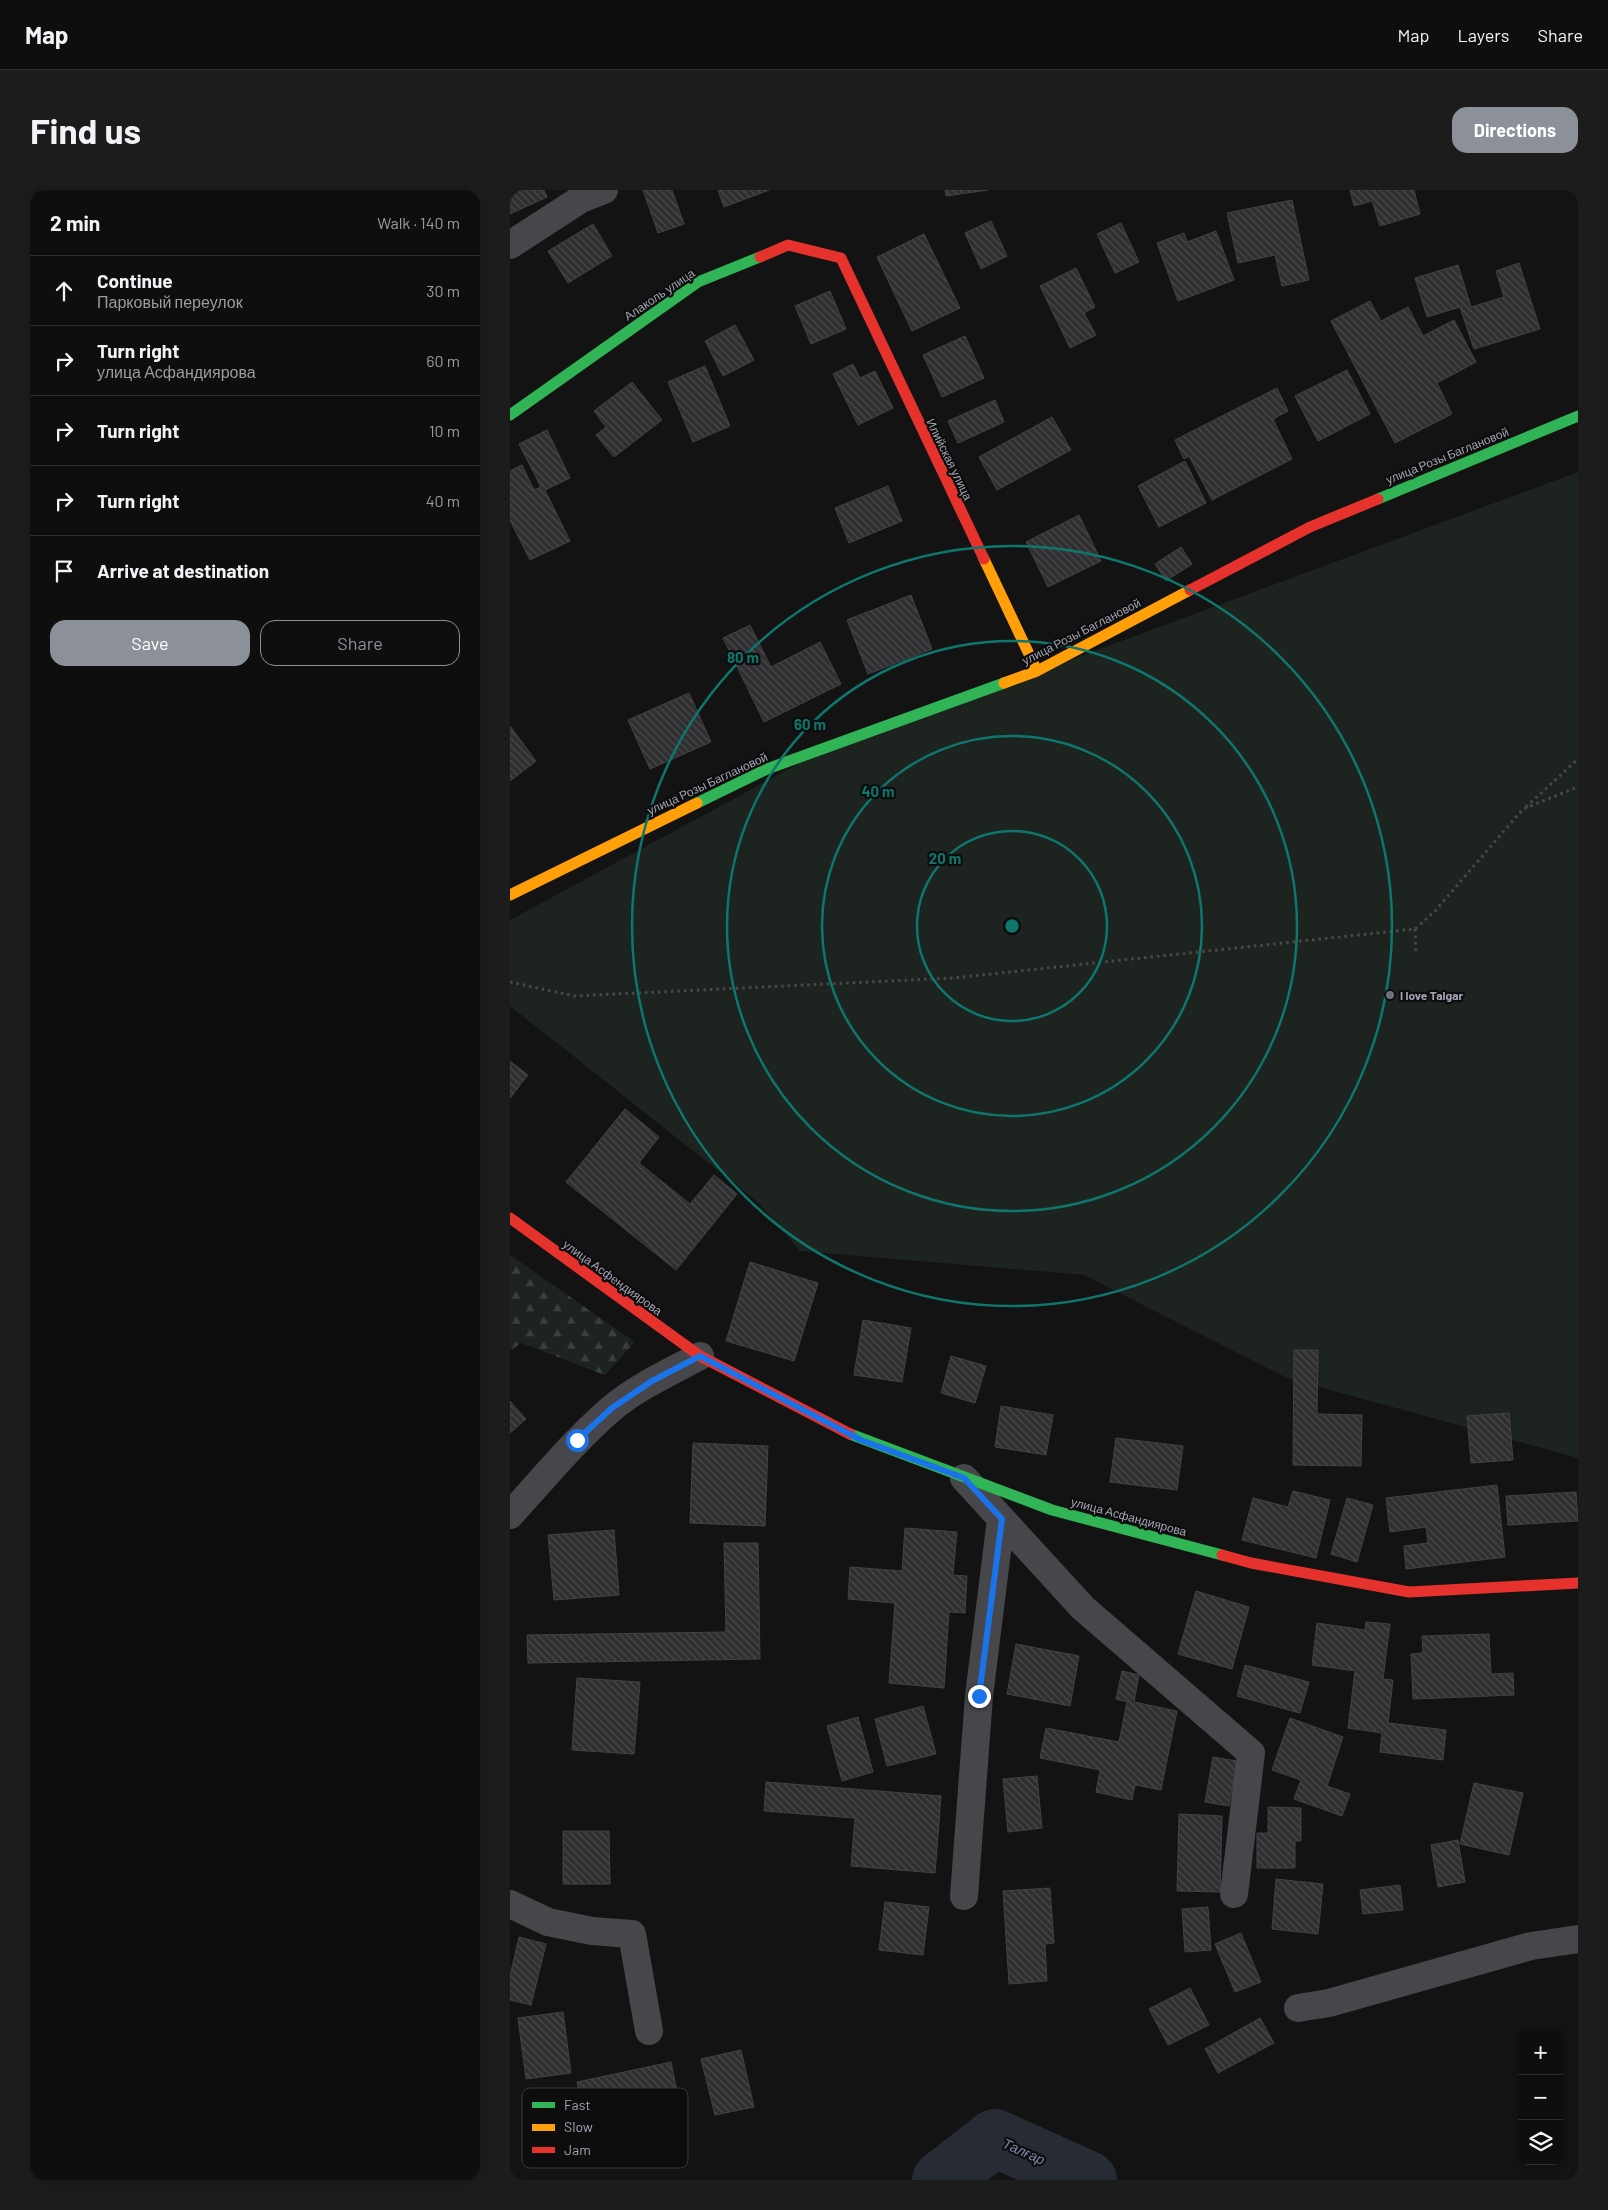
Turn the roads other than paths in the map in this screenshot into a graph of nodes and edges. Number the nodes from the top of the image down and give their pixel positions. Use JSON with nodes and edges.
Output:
{"nodes":[{"id":1,"x":604,"y":190,"type":"edge"},
{"id":2,"x":510,"y":245,"type":"edge"},
{"id":3,"x":841,"y":258,"type":"joint"},
{"id":4,"x":510,"y":415,"type":"edge"},
{"id":5,"x":1578,"y":416,"type":"edge"},
{"id":6,"x":1037,"y":671,"type":"junction"},
{"id":7,"x":510,"y":895,"type":"edge"},
{"id":8,"x":510,"y":1218,"type":"edge"},
{"id":9,"x":700,"y":1356,"type":"junction"},
{"id":10,"x":964,"y":1478,"type":"junction"},
{"id":11,"x":510,"y":1515,"type":"edge"},
{"id":12,"x":1002,"y":1519,"type":"junction"},
{"id":13,"x":1578,"y":1583,"type":"edge"},
{"id":14,"x":1234,"y":1894,"type":"dead end"},
{"id":15,"x":964,"y":1896,"type":"dead end"},
{"id":16,"x":510,"y":1904,"type":"edge"},
{"id":17,"x":1578,"y":1939,"type":"edge"},
{"id":18,"x":1298,"y":2008,"type":"dead end"},
{"id":19,"x":649,"y":2031,"type":"dead end"}],
"edges":[{"from":1,"to":2,"type":"street"},
{"from":3,"to":4,"type":"street","name":"Алаколь улица"},
{"from":3,"to":6,"type":"street","name":"Илийская улица"},
{"from":5,"to":6,"type":"street","name":"улица Розы Баглановой"},
{"from":6,"to":7,"type":"street","name":"улица Розы Баглановой"},
{"from":8,"to":9,"type":"street","name":"улица Асфендиярова"},
{"from":9,"to":10,"type":"street","name":"улица Асфандиярова"},
{"from":9,"to":11,"type":"street"},
{"from":10,"to":12,"type":"street"},
{"from":10,"to":13,"type":"street","name":"улица Асфандиярова"},
{"from":12,"to":14,"type":"street"},
{"from":12,"to":15,"type":"street"},
{"from":16,"to":19,"type":"street"},
{"from":17,"to":18,"type":"street"}]}
